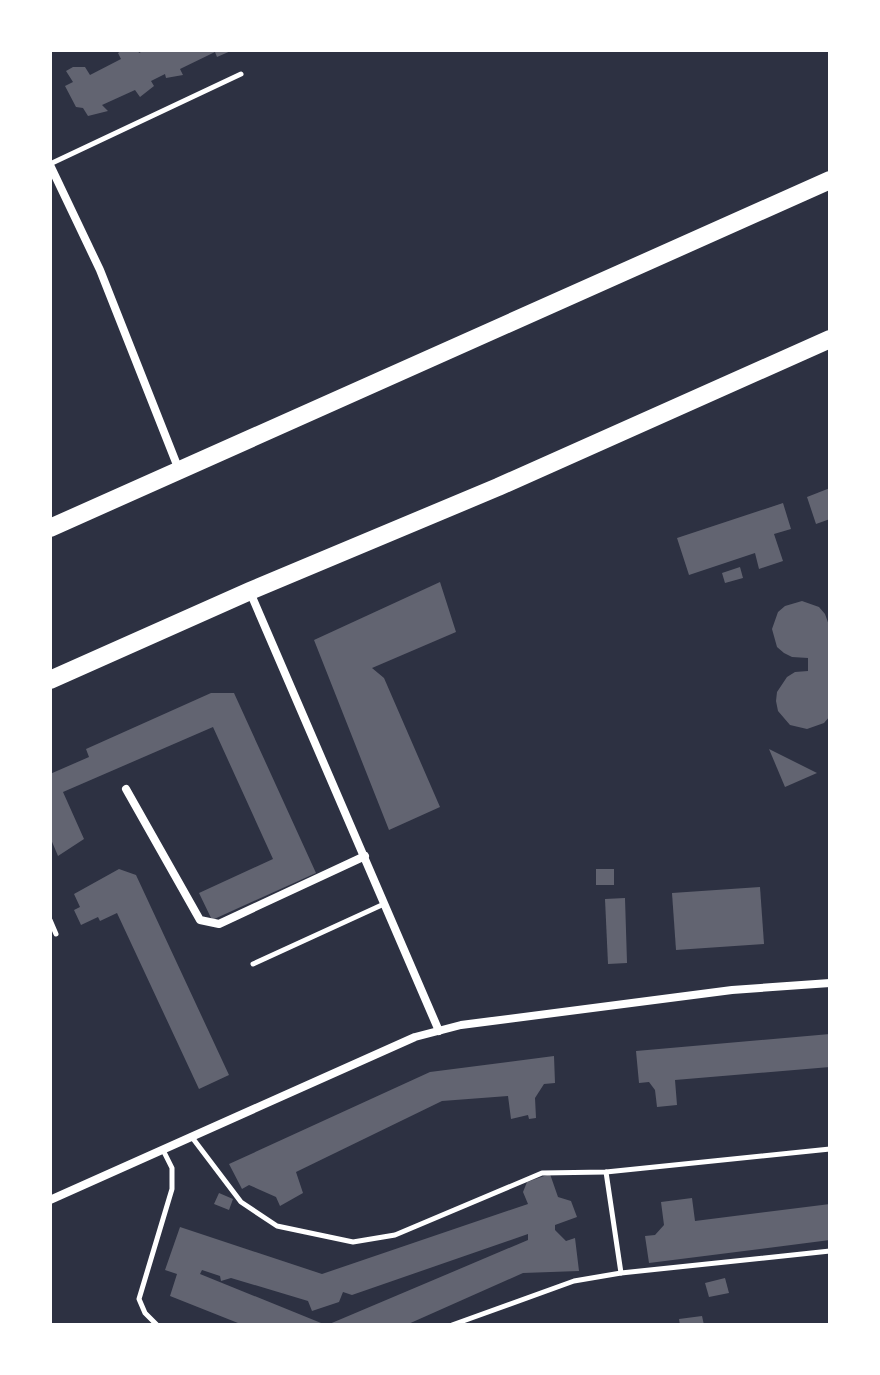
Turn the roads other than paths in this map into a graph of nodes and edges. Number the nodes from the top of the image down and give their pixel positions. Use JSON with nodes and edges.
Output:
{"nodes":[{"id":1,"x":241,"y":74,"type":"dead end"},
{"id":2,"x":50,"y":165,"type":"edge"},
{"id":3,"x":830,"y":180,"type":"edge"},
{"id":4,"x":830,"y":339,"type":"edge"},
{"id":5,"x":179,"y":471,"type":"junction"},
{"id":6,"x":50,"y":528,"type":"edge"},
{"id":7,"x":250,"y":591,"type":"junction"},
{"id":8,"x":50,"y":680,"type":"edge"},
{"id":9,"x":126,"y":789,"type":"dead end"},
{"id":10,"x":365,"y":856,"type":"junction"},
{"id":11,"x":385,"y":904,"type":"junction"},
{"id":12,"x":50,"y":920,"type":"edge"},
{"id":13,"x":56,"y":934,"type":"dead end"},
{"id":14,"x":253,"y":964,"type":"dead end"},
{"id":15,"x":830,"y":983,"type":"edge"},
{"id":16,"x":439,"y":1031,"type":"junction"},
{"id":17,"x":191,"y":1136,"type":"junction"},
{"id":18,"x":163,"y":1149,"type":"junction"},
{"id":19,"x":830,"y":1149,"type":"edge"},
{"id":20,"x":606,"y":1172,"type":"junction"},
{"id":21,"x":50,"y":1200,"type":"edge"},
{"id":22,"x":830,"y":1251,"type":"edge"},
{"id":23,"x":621,"y":1273,"type":"junction"},
{"id":24,"x":157,"y":1325,"type":"edge"},
{"id":25,"x":452,"y":1325,"type":"edge"}],
"edges":[{"from":1,"to":2,"type":"lane"},
{"from":2,"to":5,"type":"street"},
{"from":3,"to":5,"type":"main road"},
{"from":4,"to":7,"type":"main road"},
{"from":5,"to":6,"type":"main road"},
{"from":7,"to":8,"type":"main road"},
{"from":7,"to":10,"type":"street"},
{"from":9,"to":10,"type":"street"},
{"from":10,"to":11,"type":"street"},
{"from":11,"to":14,"type":"lane"},
{"from":11,"to":16,"type":"street"},
{"from":12,"to":13,"type":"lane"},
{"from":15,"to":16,"type":"street"},
{"from":16,"to":17,"type":"street"},
{"from":17,"to":18,"type":"street"},
{"from":17,"to":20,"type":"lane"},
{"from":18,"to":21,"type":"street"},
{"from":18,"to":24,"type":"lane"},
{"from":19,"to":20,"type":"lane"},
{"from":20,"to":23,"type":"lane"},
{"from":22,"to":23,"type":"lane"},
{"from":23,"to":25,"type":"lane"}]}
